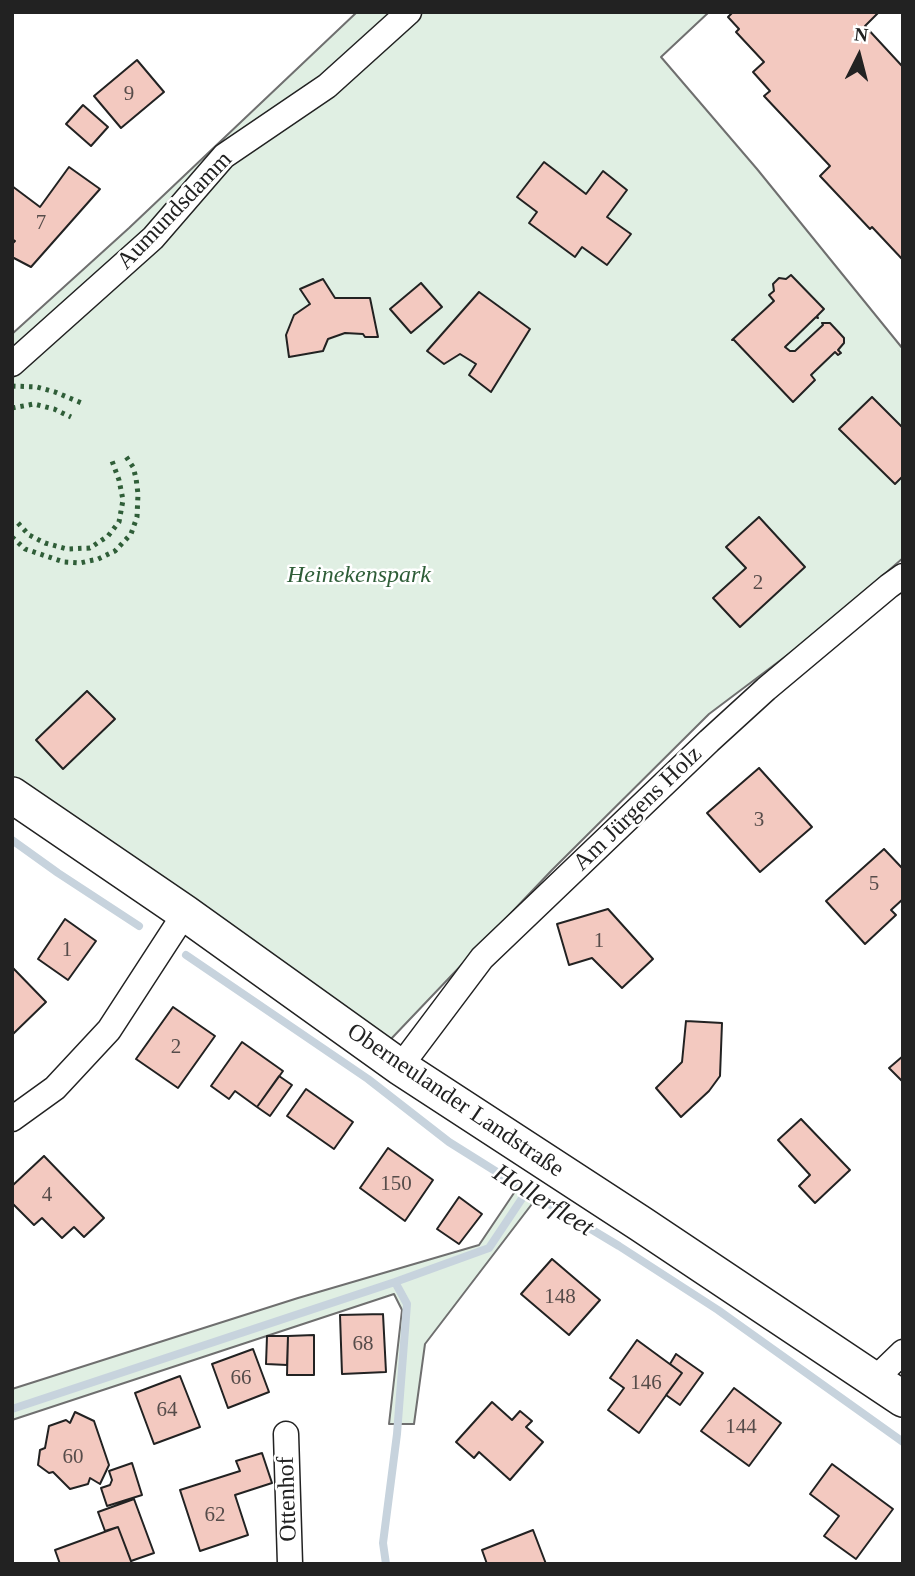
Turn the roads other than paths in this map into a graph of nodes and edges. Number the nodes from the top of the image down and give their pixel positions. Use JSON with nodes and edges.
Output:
{"nodes":[{"id":1,"x":409,"y":12,"type":"edge"},
{"id":2,"x":12,"y":364,"type":"edge"},
{"id":3,"x":903,"y":576,"type":"edge"},
{"id":4,"x":12,"y":795,"type":"edge"},
{"id":5,"x":185,"y":913,"type":"junction"},
{"id":6,"x":400,"y":1067,"type":"junction"},
{"id":7,"x":12,"y":1118,"type":"edge"},
{"id":8,"x":903,"y":1352,"type":"edge"},
{"id":9,"x":875,"y":1379,"type":"junction"},
{"id":10,"x":903,"y":1399,"type":"edge"},
{"id":11,"x":286,"y":1434,"type":"dead end"},
{"id":12,"x":290,"y":1564,"type":"edge"}],
"edges":[{"from":1,"to":2,"type":"street","name":"Aumundsdamm"},
{"from":3,"to":6,"type":"street","name":"Am Jürgens Holz"},
{"from":4,"to":5,"type":"street","name":"Oberneulander Landstraße"},
{"from":5,"to":6,"type":"street","name":"Oberneulander Landstraße"},
{"from":5,"to":7,"type":"street"},
{"from":6,"to":9,"type":"street","name":"Oberneulander Landstraße"},
{"from":8,"to":9,"type":"street"},
{"from":9,"to":10,"type":"street","name":"Oberneulander Landstraße"},
{"from":11,"to":12,"type":"street","name":"Ottenhof"}]}
